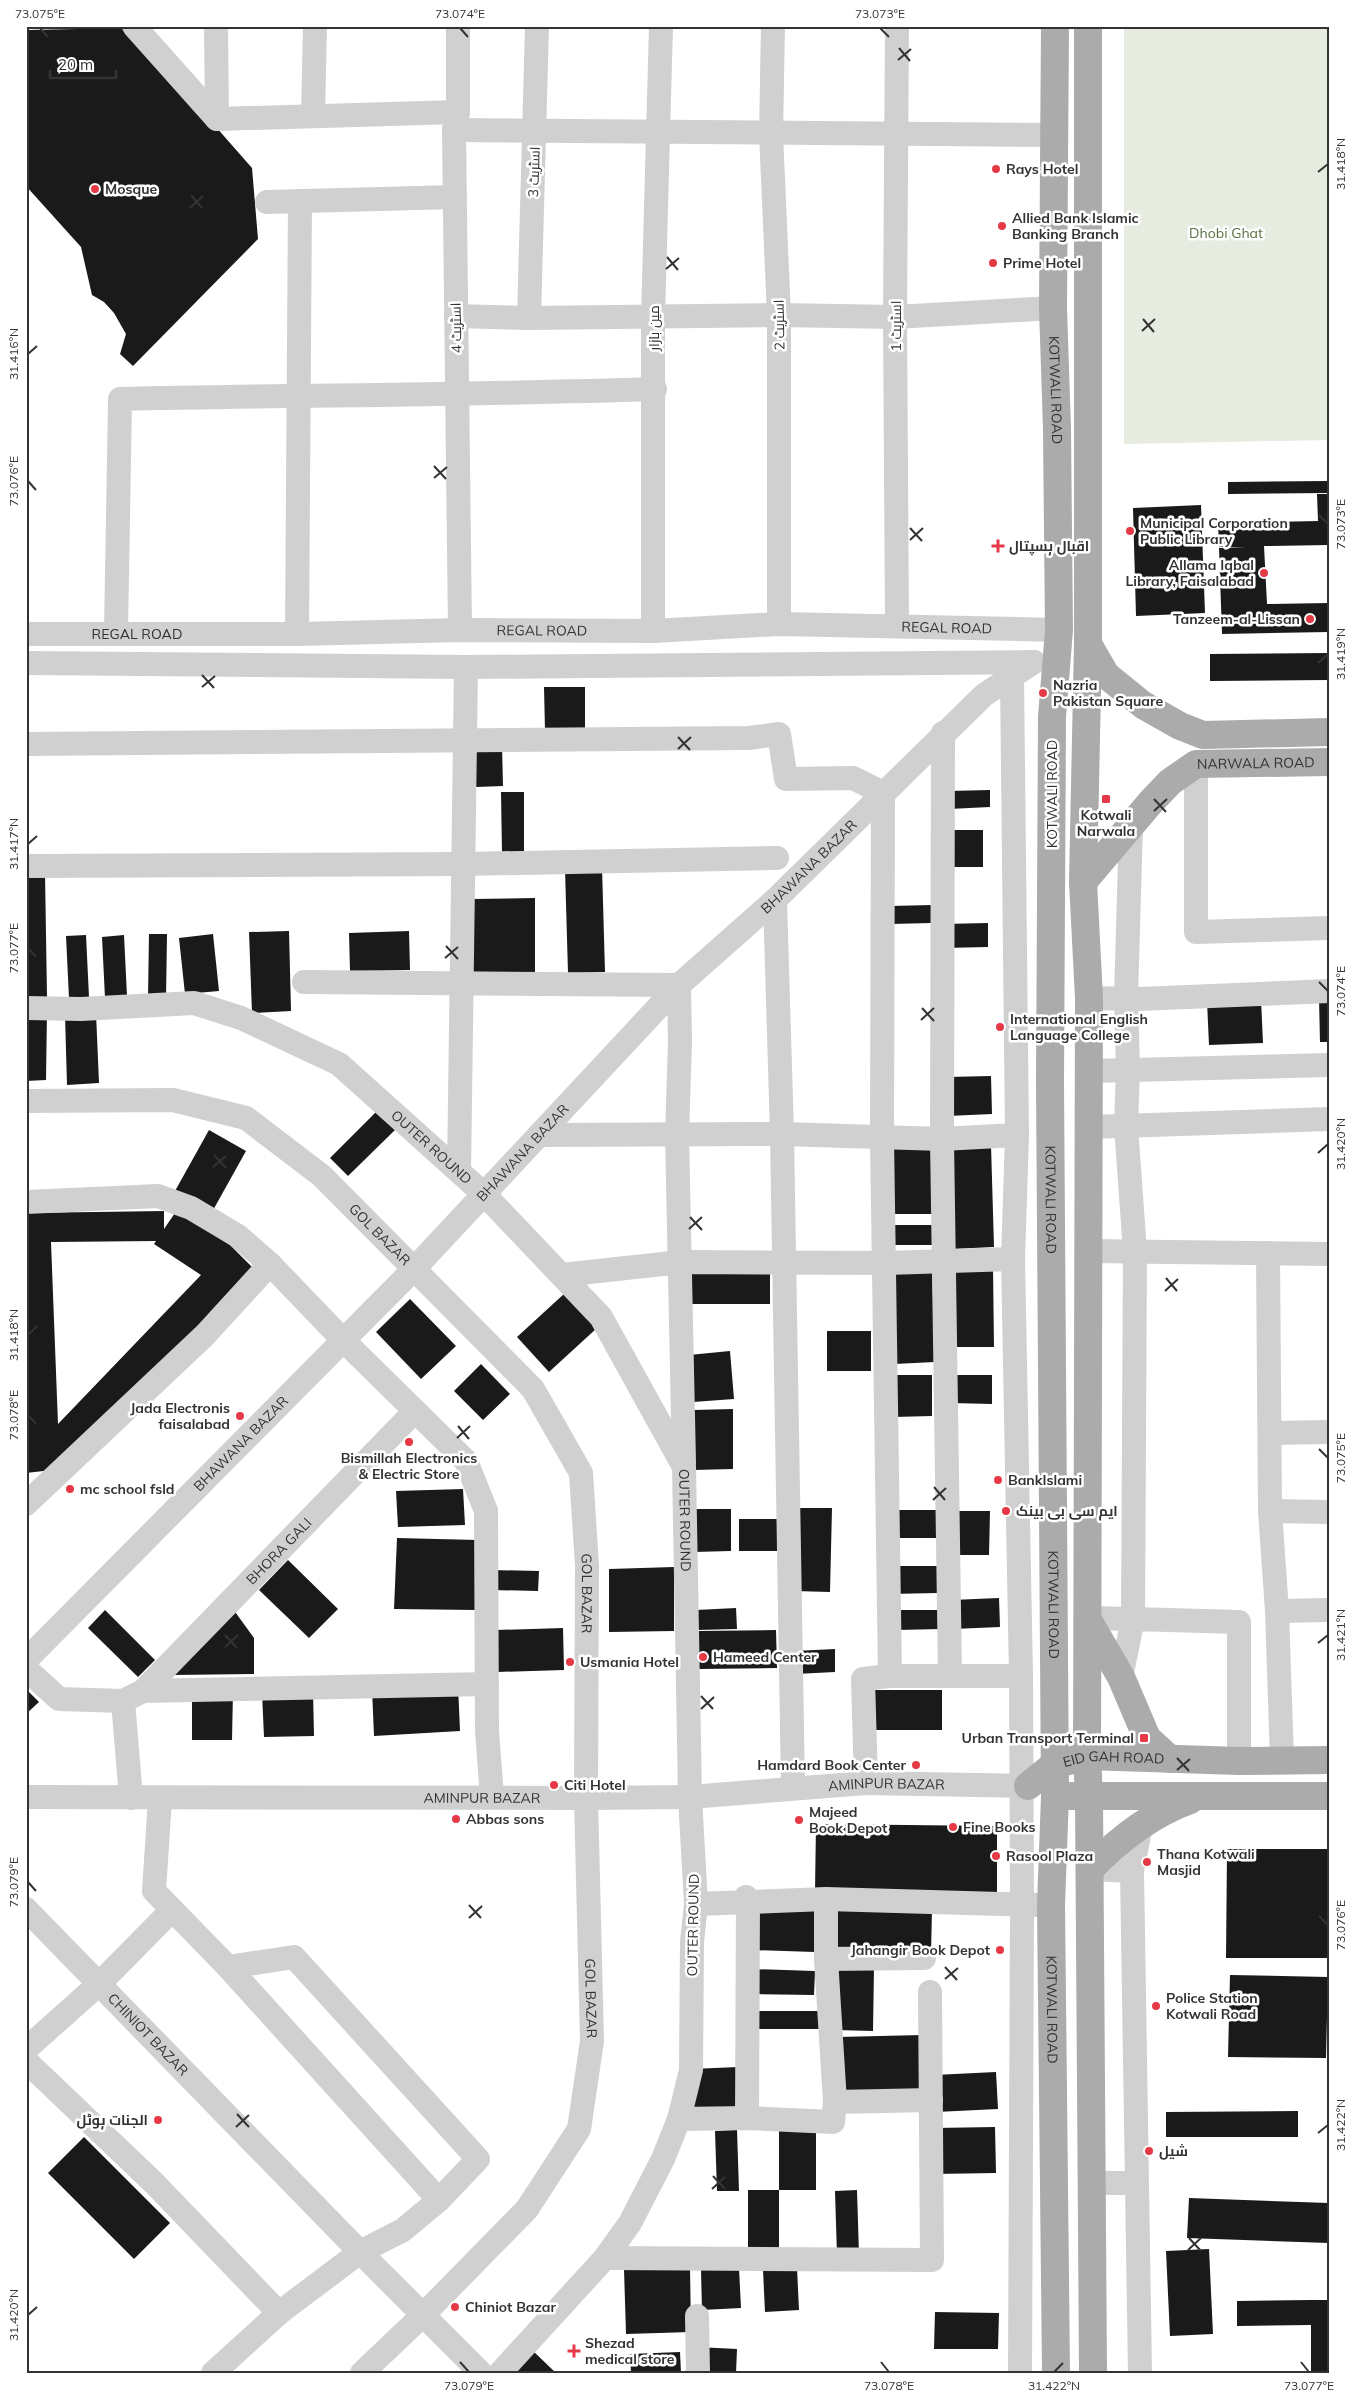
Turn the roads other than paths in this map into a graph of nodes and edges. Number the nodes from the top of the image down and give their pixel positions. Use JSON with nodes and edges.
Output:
{"nodes":[{"id":1,"x":134,"y":26,"type":"edge"},
{"id":2,"x":216,"y":26,"type":"edge"},
{"id":3,"x":315,"y":26,"type":"edge"},
{"id":4,"x":458,"y":26,"type":"edge"},
{"id":5,"x":537,"y":26,"type":"edge"},
{"id":6,"x":661,"y":26,"type":"edge"},
{"id":7,"x":773,"y":26,"type":"edge"},
{"id":8,"x":898,"y":26,"type":"edge"},
{"id":9,"x":1055,"y":26,"type":"edge"},
{"id":10,"x":1088,"y":26,"type":"edge"},
{"id":11,"x":313,"y":116,"type":"junction"},
{"id":12,"x":217,"y":119,"type":"junction"},
{"id":13,"x":456,"y":121,"type":"junction"},
{"id":14,"x":535,"y":131,"type":"junction"},
{"id":15,"x":658,"y":133,"type":"junction"},
{"id":16,"x":771,"y":134,"type":"junction"},
{"id":17,"x":896,"y":135,"type":"junction"},
{"id":18,"x":1055,"y":136,"type":"junction"},
{"id":19,"x":455,"y":197,"type":"junction"},
{"id":20,"x":300,"y":201,"type":"junction"},
{"id":21,"x":266,"y":202,"type":"dead end"},
{"id":22,"x":1053,"y":308,"type":"junction"},
{"id":23,"x":779,"y":315,"type":"junction"},
{"id":24,"x":456,"y":316,"type":"junction"},
{"id":25,"x":653,"y":317,"type":"junction"},
{"id":26,"x":895,"y":317,"type":"junction"},
{"id":27,"x":529,"y":318,"type":"junction"},
{"id":28,"x":655,"y":389,"type":"junction"},
{"id":29,"x":300,"y":395,"type":"junction"},
{"id":30,"x":458,"y":395,"type":"junction"},
{"id":31,"x":779,"y":624,"type":"junction"},
{"id":32,"x":897,"y":625,"type":"junction"},
{"id":33,"x":460,"y":630,"type":"junction"},
{"id":34,"x":1059,"y":630,"type":"junction"},
{"id":35,"x":653,"y":631,"type":"junction"},
{"id":36,"x":116,"y":633,"type":"junction"},
{"id":37,"x":26,"y":634,"type":"edge"},
{"id":38,"x":297,"y":634,"type":"junction"},
{"id":39,"x":1088,"y":642,"type":"junction"},
{"id":40,"x":1045,"y":662,"type":"junction"},
{"id":41,"x":26,"y":663,"type":"edge"},
{"id":42,"x":466,"y":667,"type":"junction"},
{"id":43,"x":1012,"y":676,"type":"junction"},
{"id":44,"x":1329,"y":732,"type":"edge"},
{"id":45,"x":943,"y":733,"type":"junction"},
{"id":46,"x":464,"y":740,"type":"junction"},
{"id":47,"x":26,"y":744,"type":"edge"},
{"id":48,"x":1329,"y":762,"type":"edge"},
{"id":49,"x":1196,"y":764,"type":"junction"},
{"id":50,"x":883,"y":793,"type":"junction"},
{"id":51,"x":1131,"y":824,"type":"junction"},
{"id":52,"x":776,"y":858,"type":"dead end"},
{"id":53,"x":463,"y":864,"type":"junction"},
{"id":54,"x":26,"y":866,"type":"edge"},
{"id":55,"x":1083,"y":882,"type":"junction"},
{"id":56,"x":775,"y":900,"type":"junction"},
{"id":57,"x":1329,"y":928,"type":"edge"},
{"id":58,"x":304,"y":982,"type":"dead end"},
{"id":59,"x":462,"y":983,"type":"junction"},
{"id":60,"x":678,"y":985,"type":"junction"},
{"id":61,"x":1329,"y":991,"type":"edge"},
{"id":62,"x":1089,"y":998,"type":"junction"},
{"id":63,"x":1126,"y":998,"type":"junction"},
{"id":64,"x":26,"y":1008,"type":"edge"},
{"id":65,"x":1329,"y":1064,"type":"edge"},
{"id":66,"x":1128,"y":1070,"type":"junction"},
{"id":67,"x":1090,"y":1071,"type":"junction"},
{"id":68,"x":26,"y":1101,"type":"edge"},
{"id":69,"x":1329,"y":1120,"type":"edge"},
{"id":70,"x":1126,"y":1126,"type":"junction"},
{"id":71,"x":1090,"y":1127,"type":"junction"},
{"id":72,"x":782,"y":1134,"type":"junction"},
{"id":73,"x":539,"y":1135,"type":"junction"},
{"id":74,"x":677,"y":1135,"type":"junction"},
{"id":75,"x":1017,"y":1135,"type":"junction"},
{"id":76,"x":882,"y":1137,"type":"junction"},
{"id":77,"x":942,"y":1139,"type":"junction"},
{"id":78,"x":459,"y":1172,"type":"junction"},
{"id":79,"x":485,"y":1194,"type":"junction"},
{"id":80,"x":26,"y":1202,"type":"edge"},
{"id":81,"x":1089,"y":1251,"type":"junction"},
{"id":82,"x":1135,"y":1252,"type":"junction"},
{"id":83,"x":1268,"y":1253,"type":"junction"},
{"id":84,"x":1329,"y":1254,"type":"edge"},
{"id":85,"x":1013,"y":1259,"type":"junction"},
{"id":86,"x":944,"y":1261,"type":"junction"},
{"id":87,"x":681,"y":1262,"type":"junction"},
{"id":88,"x":784,"y":1262,"type":"junction"},
{"id":89,"x":886,"y":1263,"type":"junction"},
{"id":90,"x":270,"y":1264,"type":"junction"},
{"id":91,"x":414,"y":1269,"type":"junction"},
{"id":92,"x":562,"y":1275,"type":"junction"},
{"id":93,"x":343,"y":1340,"type":"junction"},
{"id":94,"x":415,"y":1411,"type":"junction"},
{"id":95,"x":1329,"y":1432,"type":"edge"},
{"id":96,"x":1270,"y":1433,"type":"junction"},
{"id":97,"x":684,"y":1467,"type":"junction"},
{"id":98,"x":26,"y":1504,"type":"edge"},
{"id":99,"x":1270,"y":1511,"type":"junction"},
{"id":100,"x":1329,"y":1512,"type":"edge"},
{"id":101,"x":1329,"y":1610,"type":"edge"},
{"id":102,"x":1277,"y":1611,"type":"junction"},
{"id":103,"x":1088,"y":1618,"type":"junction"},
{"id":104,"x":1133,"y":1619,"type":"junction"},
{"id":105,"x":26,"y":1660,"type":"edge"},
{"id":106,"x":26,"y":1669,"type":"edge"},
{"id":107,"x":890,"y":1676,"type":"junction"},
{"id":108,"x":950,"y":1676,"type":"junction"},
{"id":109,"x":1021,"y":1676,"type":"junction"},
{"id":110,"x":1121,"y":1677,"type":"junction"},
{"id":111,"x":487,"y":1684,"type":"junction"},
{"id":112,"x":133,"y":1696,"type":"junction"},
{"id":113,"x":1087,"y":1756,"type":"junction"},
{"id":114,"x":1170,"y":1759,"type":"junction"},
{"id":115,"x":1282,"y":1760,"type":"junction"},
{"id":116,"x":1329,"y":1760,"type":"edge"},
{"id":117,"x":1239,"y":1761,"type":"junction"},
{"id":118,"x":1054,"y":1765,"type":"junction"},
{"id":119,"x":866,"y":1783,"type":"junction"},
{"id":120,"x":1025,"y":1786,"type":"junction"},
{"id":121,"x":793,"y":1788,"type":"junction"},
{"id":122,"x":1204,"y":1795,"type":"junction"},
{"id":123,"x":1055,"y":1796,"type":"junction"},
{"id":124,"x":1329,"y":1796,"type":"edge"},
{"id":125,"x":26,"y":1797,"type":"edge"},
{"id":126,"x":492,"y":1797,"type":"junction"},
{"id":127,"x":690,"y":1797,"type":"junction"},
{"id":128,"x":130,"y":1798,"type":"junction"},
{"id":129,"x":586,"y":1798,"type":"junction"},
{"id":130,"x":1089,"y":1798,"type":"junction"},
{"id":131,"x":160,"y":1799,"type":"junction"},
{"id":132,"x":1141,"y":1825,"type":"junction"},
{"id":133,"x":1090,"y":1869,"type":"junction"},
{"id":134,"x":1132,"y":1870,"type":"junction"},
{"id":135,"x":747,"y":1899,"type":"junction"},
{"id":136,"x":826,"y":1899,"type":"junction"},
{"id":137,"x":696,"y":1904,"type":"junction"},
{"id":138,"x":1022,"y":1904,"type":"junction"},
{"id":139,"x":1051,"y":1905,"type":"junction"},
{"id":140,"x":26,"y":1909,"type":"edge"},
{"id":141,"x":172,"y":1910,"type":"junction"},
{"id":142,"x":924,"y":1958,"type":"dead end"},
{"id":143,"x":826,"y":1959,"type":"junction"},
{"id":144,"x":228,"y":1967,"type":"junction"},
{"id":145,"x":99,"y":1984,"type":"junction"},
{"id":146,"x":930,"y":1992,"type":"dead end"},
{"id":147,"x":26,"y":2049,"type":"edge"},
{"id":148,"x":26,"y":2060,"type":"edge"},
{"id":149,"x":931,"y":2100,"type":"junction"},
{"id":150,"x":835,"y":2102,"type":"junction"},
{"id":151,"x":747,"y":2118,"type":"junction"},
{"id":152,"x":679,"y":2119,"type":"junction"},
{"id":153,"x":1092,"y":2183,"type":"junction"},
{"id":154,"x":1136,"y":2183,"type":"junction"},
{"id":155,"x":439,"y":2200,"type":"junction"},
{"id":156,"x":360,"y":2252,"type":"junction"},
{"id":157,"x":605,"y":2258,"type":"junction"},
{"id":158,"x":279,"y":2313,"type":"junction"},
{"id":159,"x":424,"y":2314,"type":"junction"},
{"id":160,"x":697,"y":2316,"type":"dead end"},
{"id":161,"x":214,"y":2373,"type":"edge"},
{"id":162,"x":362,"y":2373,"type":"edge"},
{"id":163,"x":481,"y":2373,"type":"edge"},
{"id":164,"x":500,"y":2373,"type":"edge"},
{"id":165,"x":698,"y":2373,"type":"edge"},
{"id":166,"x":1020,"y":2373,"type":"edge"},
{"id":167,"x":1056,"y":2373,"type":"edge"},
{"id":168,"x":1093,"y":2373,"type":"edge"},
{"id":169,"x":1140,"y":2373,"type":"edge"}],
"edges":[{"from":1,"to":12,"type":"street"},
{"from":2,"to":12,"type":"street"},
{"from":3,"to":11,"type":"street"},
{"from":4,"to":13,"type":"street","name":"اسٹریٹ 4"},
{"from":5,"to":14,"type":"street","name":"اسٹریٹ 3"},
{"from":6,"to":15,"type":"street","name":"مین بازار"},
{"from":7,"to":16,"type":"street","name":"اسٹریٹ 2"},
{"from":8,"to":17,"type":"street","name":"اسٹریٹ 1"},
{"from":9,"to":18,"type":"main road","name":"KOTWALI ROAD"},
{"from":10,"to":39,"type":"main road"},
{"from":11,"to":12,"type":"street"},
{"from":11,"to":13,"type":"street"},
{"from":13,"to":14,"type":"street"},
{"from":13,"to":19,"type":"street","name":"اسٹریٹ 4"},
{"from":14,"to":15,"type":"street"},
{"from":14,"to":27,"type":"street","name":"اسٹریٹ 3"},
{"from":15,"to":16,"type":"street"},
{"from":15,"to":25,"type":"street","name":"مین بازار"},
{"from":16,"to":17,"type":"street"},
{"from":16,"to":23,"type":"street","name":"اسٹریٹ 2"},
{"from":17,"to":18,"type":"street"},
{"from":17,"to":26,"type":"street","name":"اسٹریٹ 1"},
{"from":18,"to":22,"type":"main road","name":"KOTWALI ROAD"},
{"from":19,"to":20,"type":"street"},
{"from":19,"to":24,"type":"street","name":"اسٹریٹ 4"},
{"from":20,"to":21,"type":"street"},
{"from":20,"to":29,"type":"street"},
{"from":22,"to":26,"type":"street"},
{"from":22,"to":34,"type":"main road","name":"KOTWALI ROAD"},
{"from":23,"to":25,"type":"street"},
{"from":23,"to":26,"type":"street"},
{"from":23,"to":31,"type":"street","name":"اسٹریٹ 2"},
{"from":24,"to":27,"type":"street"},
{"from":24,"to":30,"type":"street","name":"اسٹریٹ 4"},
{"from":25,"to":27,"type":"street"},
{"from":25,"to":28,"type":"street","name":"مین بازار"},
{"from":26,"to":32,"type":"street","name":"اسٹریٹ 1"},
{"from":28,"to":30,"type":"street"},
{"from":28,"to":35,"type":"street","name":"مین بازار"},
{"from":29,"to":30,"type":"street"},
{"from":29,"to":36,"type":"street"},
{"from":29,"to":38,"type":"street"},
{"from":30,"to":33,"type":"street","name":"اسٹریٹ 4"},
{"from":31,"to":32,"type":"street","name":"REGAL ROAD"},
{"from":31,"to":35,"type":"street","name":"REGAL ROAD"},
{"from":32,"to":34,"type":"street","name":"REGAL ROAD"},
{"from":33,"to":35,"type":"street","name":"REGAL ROAD"},
{"from":33,"to":38,"type":"street","name":"REGAL ROAD"},
{"from":34,"to":40,"type":"main road","name":"KOTWALI ROAD"},
{"from":36,"to":37,"type":"street","name":"REGAL ROAD"},
{"from":36,"to":38,"type":"street","name":"REGAL ROAD"},
{"from":39,"to":44,"type":"main road"},
{"from":39,"to":55,"type":"main road"},
{"from":40,"to":42,"type":"street"},
{"from":40,"to":43,"type":"street","name":"BHAWANA BAZAR"},
{"from":40,"to":118,"type":"main road","name":"KOTWALI ROAD"},
{"from":41,"to":42,"type":"street"},
{"from":42,"to":46,"type":"street"},
{"from":43,"to":45,"type":"street","name":"BHAWANA BAZAR"},
{"from":43,"to":75,"type":"street"},
{"from":45,"to":50,"type":"street","name":"BHAWANA BAZAR"},
{"from":45,"to":77,"type":"street"},
{"from":46,"to":47,"type":"street"},
{"from":46,"to":50,"type":"street"},
{"from":46,"to":53,"type":"street"},
{"from":48,"to":49,"type":"main road","name":"NARWALA ROAD"},
{"from":49,"to":51,"type":"main road","name":"NARWALA ROAD"},
{"from":49,"to":57,"type":"street"},
{"from":50,"to":56,"type":"street","name":"BHAWANA BAZAR"},
{"from":50,"to":76,"type":"street"},
{"from":51,"to":55,"type":"main road","name":"NARWALA ROAD"},
{"from":51,"to":63,"type":"street"},
{"from":52,"to":53,"type":"street"},
{"from":53,"to":54,"type":"street"},
{"from":53,"to":59,"type":"street"},
{"from":55,"to":62,"type":"main road"},
{"from":56,"to":60,"type":"street","name":"BHAWANA BAZAR"},
{"from":56,"to":72,"type":"street"},
{"from":58,"to":59,"type":"street"},
{"from":59,"to":60,"type":"street"},
{"from":59,"to":78,"type":"street"},
{"from":60,"to":73,"type":"street","name":"BHAWANA BAZAR"},
{"from":60,"to":74,"type":"street"},
{"from":61,"to":63,"type":"street"},
{"from":62,"to":63,"type":"street"},
{"from":62,"to":67,"type":"main road"},
{"from":63,"to":66,"type":"street"},
{"from":64,"to":78,"type":"street","name":"OUTER ROUND"},
{"from":65,"to":66,"type":"street"},
{"from":66,"to":67,"type":"street"},
{"from":66,"to":70,"type":"street"},
{"from":67,"to":71,"type":"main road"},
{"from":68,"to":91,"type":"street","name":"GOL BAZAR"},
{"from":69,"to":70,"type":"street"},
{"from":70,"to":71,"type":"street"},
{"from":70,"to":82,"type":"street"},
{"from":71,"to":81,"type":"main road"},
{"from":72,"to":74,"type":"street"},
{"from":72,"to":76,"type":"street"},
{"from":72,"to":88,"type":"street"},
{"from":73,"to":74,"type":"street"},
{"from":73,"to":79,"type":"street","name":"BHAWANA BAZAR"},
{"from":74,"to":87,"type":"street"},
{"from":75,"to":77,"type":"street"},
{"from":75,"to":85,"type":"street"},
{"from":76,"to":77,"type":"street"},
{"from":76,"to":89,"type":"street"},
{"from":77,"to":86,"type":"street"},
{"from":78,"to":79,"type":"street","name":"OUTER ROUND"},
{"from":79,"to":91,"type":"street","name":"BHAWANA BAZAR"},
{"from":79,"to":92,"type":"street","name":"OUTER ROUND"},
{"from":80,"to":90,"type":"street"},
{"from":81,"to":82,"type":"street"},
{"from":81,"to":103,"type":"main road"},
{"from":82,"to":83,"type":"street"},
{"from":82,"to":104,"type":"street"},
{"from":83,"to":84,"type":"street"},
{"from":83,"to":96,"type":"street"},
{"from":85,"to":86,"type":"street"},
{"from":85,"to":109,"type":"street"},
{"from":86,"to":89,"type":"street"},
{"from":86,"to":108,"type":"street"},
{"from":87,"to":88,"type":"street"},
{"from":87,"to":92,"type":"street"},
{"from":87,"to":97,"type":"street"},
{"from":88,"to":89,"type":"street"},
{"from":88,"to":121,"type":"street"},
{"from":89,"to":107,"type":"street"},
{"from":90,"to":93,"type":"street"},
{"from":90,"to":98,"type":"street"},
{"from":91,"to":93,"type":"street","name":"BHAWANA BAZAR"},
{"from":91,"to":129,"type":"street","name":"GOL BAZAR"},
{"from":92,"to":97,"type":"street","name":"OUTER ROUND"},
{"from":93,"to":94,"type":"street"},
{"from":93,"to":105,"type":"street","name":"BHAWANA BAZAR"},
{"from":94,"to":111,"type":"street"},
{"from":94,"to":112,"type":"street","name":"BHORA GALI"},
{"from":95,"to":96,"type":"street"},
{"from":96,"to":99,"type":"street"},
{"from":97,"to":127,"type":"street","name":"OUTER ROUND"},
{"from":99,"to":100,"type":"street"},
{"from":99,"to":102,"type":"street"},
{"from":101,"to":102,"type":"street"},
{"from":102,"to":115,"type":"street"},
{"from":103,"to":104,"type":"street"},
{"from":103,"to":110,"type":"main road"},
{"from":103,"to":113,"type":"main road"},
{"from":104,"to":110,"type":"street"},
{"from":104,"to":117,"type":"street"},
{"from":106,"to":112,"type":"street"},
{"from":107,"to":108,"type":"street"},
{"from":107,"to":119,"type":"street"},
{"from":108,"to":109,"type":"street"},
{"from":109,"to":120,"type":"street"},
{"from":110,"to":114,"type":"main road"},
{"from":111,"to":112,"type":"street"},
{"from":111,"to":126,"type":"street"},
{"from":112,"to":128,"type":"street"},
{"from":113,"to":114,"type":"main road","name":"EID GAH ROAD"},
{"from":113,"to":118,"type":"main road","name":"EID GAH ROAD"},
{"from":113,"to":130,"type":"main road"},
{"from":114,"to":117,"type":"main road","name":"EID GAH ROAD"},
{"from":115,"to":116,"type":"main road","name":"EID GAH ROAD"},
{"from":115,"to":117,"type":"main road","name":"EID GAH ROAD"},
{"from":118,"to":120,"type":"main road","name":"EID GAH ROAD"},
{"from":118,"to":123,"type":"main road","name":"KOTWALI ROAD"},
{"from":119,"to":120,"type":"street","name":"AMINPUR BAZAR"},
{"from":119,"to":121,"type":"street","name":"AMINPUR BAZAR"},
{"from":120,"to":123,"type":"main road"},
{"from":120,"to":138,"type":"street"},
{"from":121,"to":127,"type":"street","name":"AMINPUR BAZAR"},
{"from":122,"to":124,"type":"main road"},
{"from":122,"to":130,"type":"main road"},
{"from":122,"to":132,"type":"main road"},
{"from":123,"to":130,"type":"main road"},
{"from":123,"to":139,"type":"main road","name":"KOTWALI ROAD"},
{"from":125,"to":128,"type":"street","name":"AMINPUR BAZAR"},
{"from":126,"to":129,"type":"street","name":"AMINPUR BAZAR"},
{"from":126,"to":131,"type":"street","name":"AMINPUR BAZAR"},
{"from":127,"to":129,"type":"street","name":"AMINPUR BAZAR"},
{"from":127,"to":137,"type":"street","name":"OUTER ROUND"},
{"from":128,"to":131,"type":"street","name":"AMINPUR BAZAR"},
{"from":129,"to":159,"type":"street","name":"GOL BAZAR"},
{"from":130,"to":133,"type":"main road"},
{"from":131,"to":141,"type":"street"},
{"from":132,"to":133,"type":"main road"},
{"from":132,"to":134,"type":"street"},
{"from":133,"to":134,"type":"street"},
{"from":133,"to":153,"type":"main road"},
{"from":134,"to":154,"type":"street"},
{"from":135,"to":136,"type":"street"},
{"from":135,"to":137,"type":"street"},
{"from":135,"to":151,"type":"street"},
{"from":136,"to":138,"type":"street"},
{"from":136,"to":143,"type":"street"},
{"from":137,"to":152,"type":"street","name":"OUTER ROUND"},
{"from":138,"to":139,"type":"street"},
{"from":138,"to":166,"type":"street"},
{"from":139,"to":167,"type":"main road","name":"KOTWALI ROAD"},
{"from":140,"to":145,"type":"street","name":"CHINIOT BAZAR"},
{"from":141,"to":144,"type":"street"},
{"from":141,"to":145,"type":"street"},
{"from":142,"to":143,"type":"street"},
{"from":143,"to":150,"type":"street"},
{"from":144,"to":155,"type":"street"},
{"from":144,"to":155,"type":"street"},
{"from":145,"to":147,"type":"street"},
{"from":145,"to":156,"type":"street","name":"CHINIOT BAZAR"},
{"from":146,"to":149,"type":"street"},
{"from":148,"to":158,"type":"street"},
{"from":149,"to":150,"type":"street"},
{"from":149,"to":157,"type":"street"},
{"from":150,"to":151,"type":"street"},
{"from":151,"to":152,"type":"street"},
{"from":152,"to":157,"type":"street","name":"OUTER ROUND"},
{"from":153,"to":154,"type":"street"},
{"from":153,"to":168,"type":"main road"},
{"from":154,"to":169,"type":"street"},
{"from":155,"to":156,"type":"street"},
{"from":156,"to":158,"type":"street"},
{"from":156,"to":159,"type":"street","name":"CHINIOT BAZAR"},
{"from":157,"to":164,"type":"street","name":"OUTER ROUND"},
{"from":158,"to":161,"type":"street"},
{"from":159,"to":162,"type":"street","name":"GOL BAZAR"},
{"from":159,"to":163,"type":"street","name":"CHINIOT BAZAR"},
{"from":160,"to":165,"type":"street"}]}
